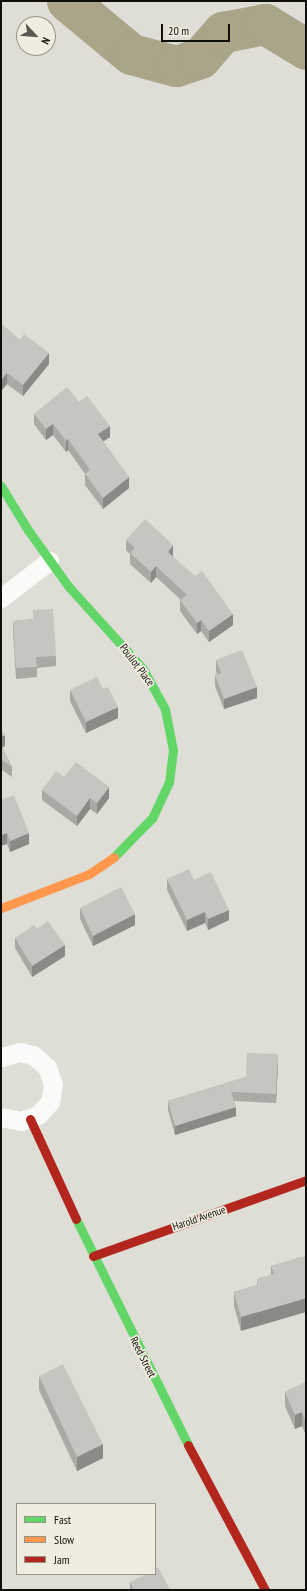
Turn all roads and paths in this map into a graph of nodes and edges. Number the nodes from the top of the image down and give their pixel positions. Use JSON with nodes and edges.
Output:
{"nodes":[{"id":1,"x":1,"y":486,"type":"edge"},
{"id":2,"x":49,"y":561,"type":"junction"},
{"id":3,"x":1,"y":598,"type":"edge"},
{"id":4,"x":1,"y":908,"type":"edge"},
{"id":5,"x":3,"y":1050,"type":"edge"},
{"id":6,"x":1,"y":1117,"type":"edge"},
{"id":7,"x":30,"y":1119,"type":"junction"},
{"id":8,"x":306,"y":1180,"type":"edge"},
{"id":9,"x":93,"y":1256,"type":"junction"},
{"id":10,"x":265,"y":1590,"type":"edge"}],
"edges":[{"from":1,"to":2,"type":"street","name":"Pouliot Place"},
{"from":2,"to":3,"type":"street"},
{"from":2,"to":4,"type":"street","name":"Pouliot Place"},
{"from":5,"to":7,"type":"street"},
{"from":6,"to":7,"type":"street"},
{"from":7,"to":9,"type":"street","name":"Reed Street"},
{"from":8,"to":9,"type":"street","name":"Harold Avenue"},
{"from":9,"to":10,"type":"street","name":"Reed Street"}]}
